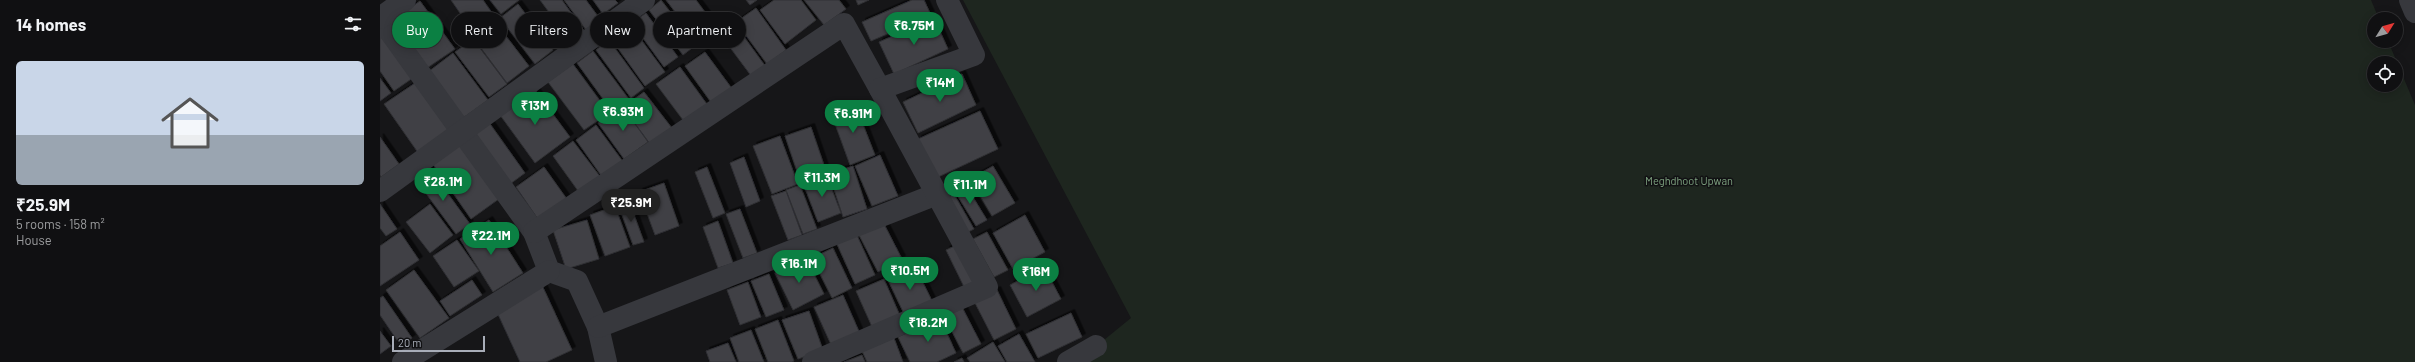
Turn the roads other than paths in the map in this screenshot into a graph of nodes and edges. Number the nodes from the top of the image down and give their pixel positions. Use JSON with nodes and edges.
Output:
{"nodes":[{"id":1,"x":405,"y":0,"type":"edge"},
{"id":2,"x":644,"y":0,"type":"edge"},
{"id":3,"x":947,"y":0,"type":"edge"},
{"id":4,"x":2410,"y":0,"type":"edge"},
{"id":5,"x":2415,"y":12,"type":"edge"},
{"id":6,"x":380,"y":18,"type":"edge"},
{"id":7,"x":880,"y":89,"type":"junction"},
{"id":8,"x":462,"y":130,"type":"junction"},
{"id":9,"x":380,"y":191,"type":"edge"},
{"id":10,"x":937,"y":194,"type":"junction"},
{"id":11,"x":534,"y":232,"type":"junction"},
{"id":12,"x":548,"y":271,"type":"junction"},
{"id":13,"x":598,"y":327,"type":"junction"},
{"id":14,"x":1096,"y":346,"type":"dead end"},
{"id":15,"x":403,"y":362,"type":"edge"},
{"id":16,"x":606,"y":362,"type":"edge"},
{"id":17,"x":813,"y":362,"type":"edge"},
{"id":18,"x":1068,"y":362,"type":"edge"}],
"edges":[{"from":1,"to":6,"type":"street"},
{"from":2,"to":8,"type":"street"},
{"from":3,"to":7,"type":"street"},
{"from":4,"to":5,"type":"street"},
{"from":6,"to":8,"type":"street"},
{"from":7,"to":10,"type":"street"},
{"from":7,"to":11,"type":"street"},
{"from":8,"to":9,"type":"street"},
{"from":8,"to":11,"type":"street"},
{"from":10,"to":13,"type":"street"},
{"from":10,"to":17,"type":"street"},
{"from":11,"to":12,"type":"street"},
{"from":12,"to":13,"type":"street"},
{"from":12,"to":15,"type":"street"},
{"from":13,"to":16,"type":"street"},
{"from":14,"to":18,"type":"street"}]}
